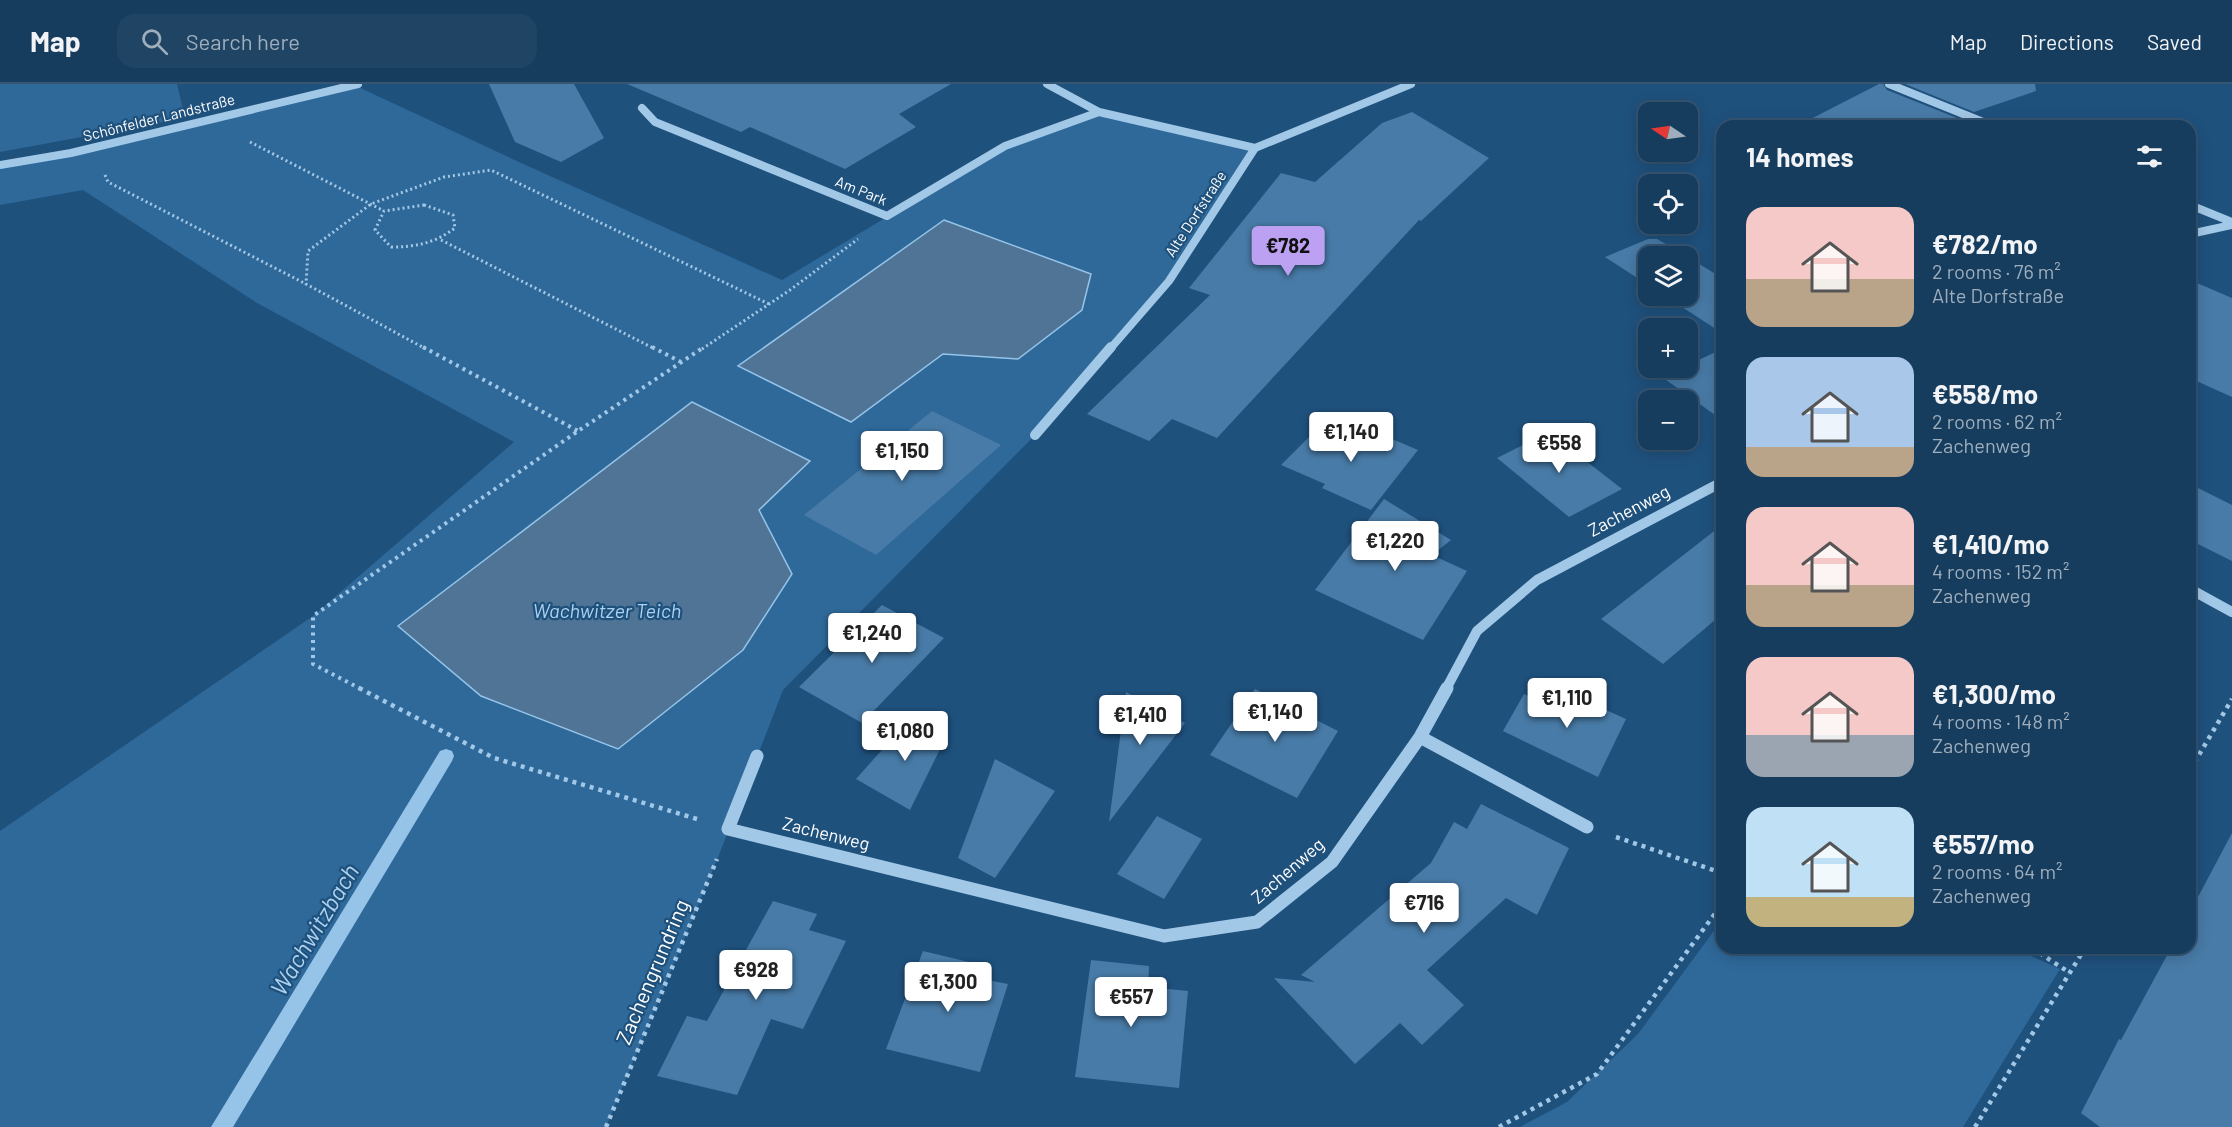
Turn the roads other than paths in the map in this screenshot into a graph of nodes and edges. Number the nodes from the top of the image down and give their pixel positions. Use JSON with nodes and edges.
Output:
{"nodes":[{"id":1,"x":358,"y":84,"type":"edge"},
{"id":2,"x":1047,"y":84,"type":"edge"},
{"id":3,"x":1411,"y":84,"type":"edge"},
{"id":4,"x":1889,"y":84,"type":"edge"},
{"id":5,"x":642,"y":108,"type":"dead end"},
{"id":6,"x":1099,"y":112,"type":"junction"},
{"id":7,"x":1978,"y":120,"type":"edge"},
{"id":8,"x":1255,"y":148,"type":"junction"},
{"id":9,"x":0,"y":165,"type":"edge"},
{"id":10,"x":2196,"y":208,"type":"edge"},
{"id":11,"x":2232,"y":224,"type":"edge"},
{"id":12,"x":2196,"y":233,"type":"edge"},
{"id":13,"x":1035,"y":435,"type":"dead end"},
{"id":14,"x":1716,"y":485,"type":"edge"},
{"id":15,"x":2196,"y":592,"type":"edge"},
{"id":16,"x":2232,"y":612,"type":"edge"},
{"id":17,"x":1420,"y":737,"type":"junction"},
{"id":18,"x":757,"y":756,"type":"dead end"},
{"id":19,"x":1587,"y":827,"type":"road end"}],
"edges":[{"from":1,"to":9,"type":"street","name":"Schönfelder Landstraße"},
{"from":2,"to":6,"type":"street"},
{"from":3,"to":8,"type":"street"},
{"from":4,"to":7,"type":"street"},
{"from":5,"to":6,"type":"street","name":"Am Park"},
{"from":6,"to":8,"type":"street"},
{"from":8,"to":13,"type":"street","name":"Alte Dorfstraße"},
{"from":10,"to":11,"type":"street"},
{"from":11,"to":12,"type":"street"},
{"from":14,"to":17,"type":"street","name":"Zachenweg"},
{"from":15,"to":16,"type":"street"},
{"from":17,"to":18,"type":"street","name":"Zachenweg"},
{"from":17,"to":19,"type":"street"}]}
